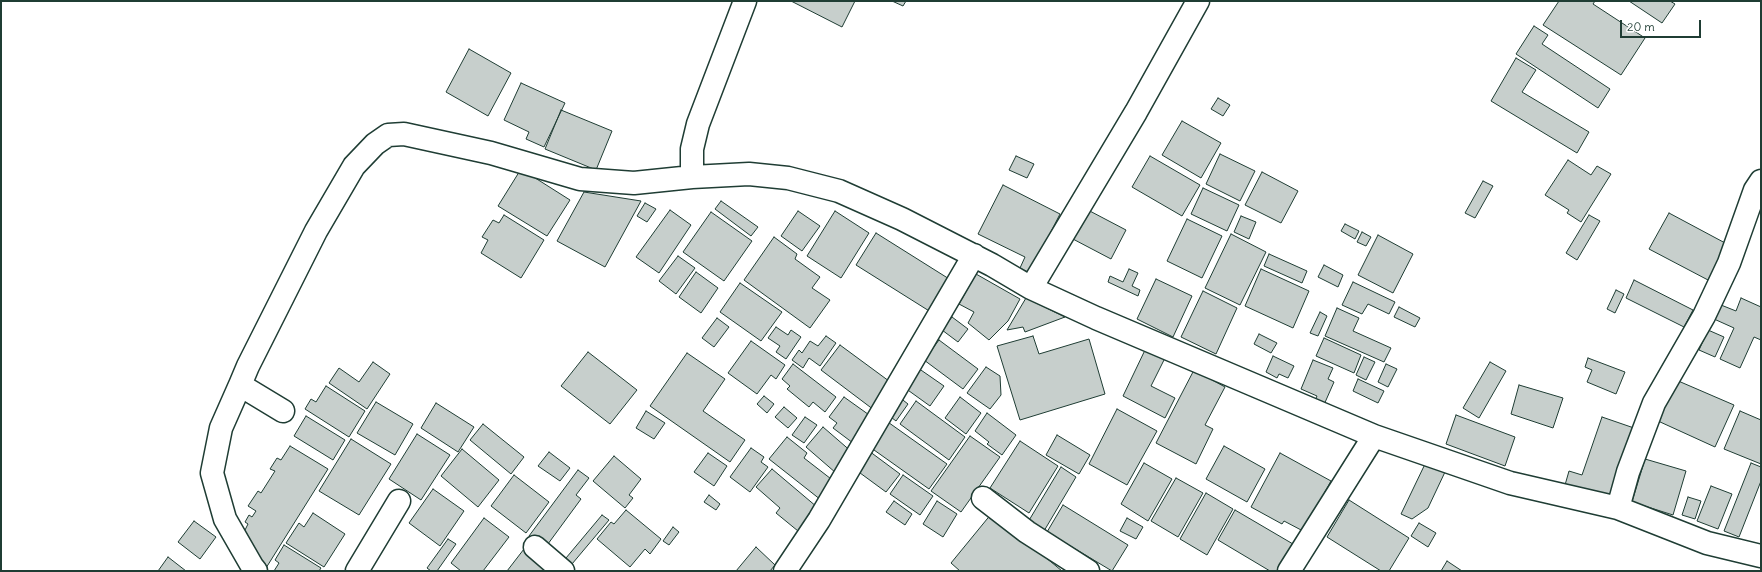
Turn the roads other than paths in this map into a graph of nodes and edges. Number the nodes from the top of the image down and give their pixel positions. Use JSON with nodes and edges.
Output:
{"nodes":[{"id":1,"x":745,"y":1,"type":"edge"},
{"id":2,"x":1198,"y":1,"type":"edge"},
{"id":3,"x":692,"y":177,"type":"junction"},
{"id":4,"x":1761,"y":181,"type":"edge"},
{"id":5,"x":974,"y":255,"type":"junction"},
{"id":6,"x":1031,"y":288,"type":"junction"},
{"id":7,"x":240,"y":385,"type":"junction"},
{"id":8,"x":284,"y":412,"type":"dead end"},
{"id":9,"x":1374,"y":436,"type":"junction"},
{"id":10,"x":983,"y":498,"type":"dead end"},
{"id":11,"x":399,"y":501,"type":"dead end"},
{"id":12,"x":1618,"y":508,"type":"junction"},
{"id":13,"x":535,"y":547,"type":"dead end"},
{"id":14,"x":1761,"y":556,"type":"edge"},
{"id":15,"x":256,"y":571,"type":"edge"},
{"id":16,"x":357,"y":571,"type":"edge"},
{"id":17,"x":563,"y":571,"type":"edge"},
{"id":18,"x":785,"y":571,"type":"edge"},
{"id":19,"x":1088,"y":571,"type":"edge"},
{"id":20,"x":1289,"y":571,"type":"edge"}],
"edges":[{"from":1,"to":3,"type":"street"},
{"from":2,"to":6,"type":"street"},
{"from":3,"to":5,"type":"street"},
{"from":3,"to":7,"type":"street"},
{"from":4,"to":12,"type":"street"},
{"from":5,"to":6,"type":"street"},
{"from":5,"to":18,"type":"street"},
{"from":6,"to":9,"type":"street"},
{"from":7,"to":8,"type":"street"},
{"from":7,"to":15,"type":"street"},
{"from":9,"to":12,"type":"street"},
{"from":9,"to":20,"type":"street"},
{"from":10,"to":19,"type":"street"},
{"from":11,"to":16,"type":"street"},
{"from":12,"to":14,"type":"street"},
{"from":13,"to":17,"type":"street"}]}
